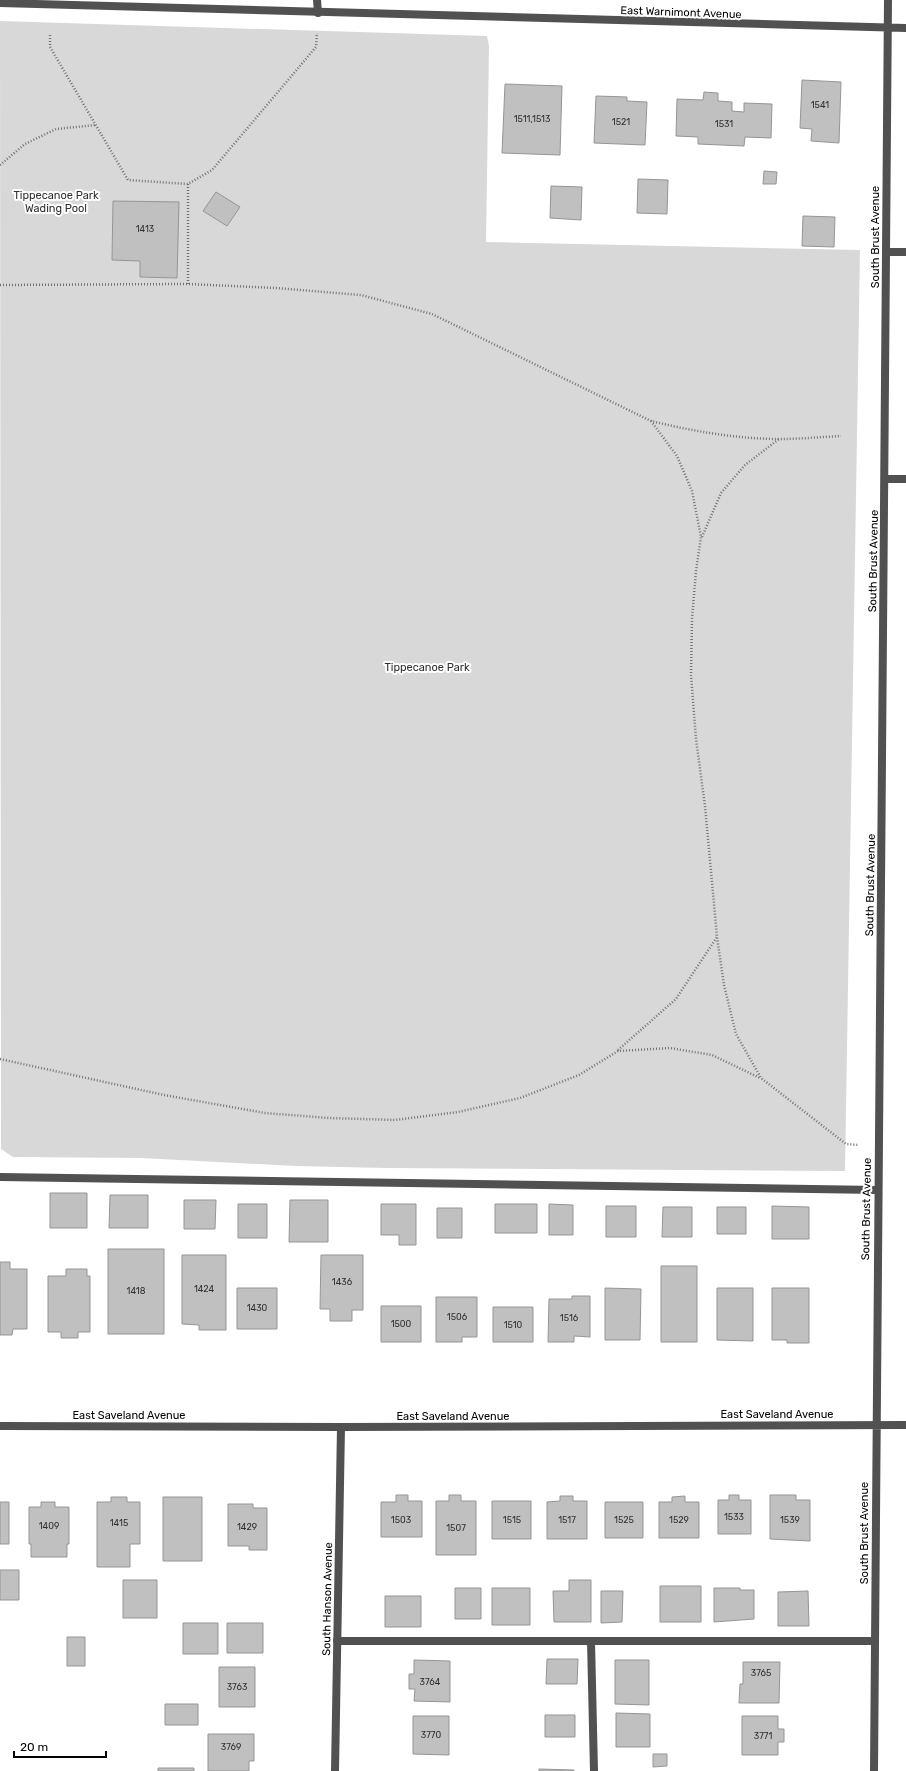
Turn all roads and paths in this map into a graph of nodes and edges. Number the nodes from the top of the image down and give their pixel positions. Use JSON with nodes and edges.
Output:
{"nodes":[{"id":1,"x":317,"y":0,"type":"edge"},
{"id":2,"x":888,"y":0,"type":"edge"},
{"id":3,"x":0,"y":3,"type":"edge"},
{"id":4,"x":318,"y":13,"type":"junction"},
{"id":5,"x":888,"y":28,"type":"junction"},
{"id":6,"x":906,"y":28,"type":"edge"},
{"id":7,"x":50,"y":34,"type":"dead end"},
{"id":8,"x":96,"y":125,"type":"junction"},
{"id":9,"x":0,"y":165,"type":"edge"},
{"id":10,"x":188,"y":184,"type":"junction"},
{"id":11,"x":886,"y":252,"type":"junction"},
{"id":12,"x":906,"y":252,"type":"edge"},
{"id":13,"x":188,"y":284,"type":"junction"},
{"id":14,"x":0,"y":285,"type":"edge"},
{"id":15,"x":650,"y":421,"type":"junction"},
{"id":16,"x":841,"y":436,"type":"dead end"},
{"id":17,"x":779,"y":439,"type":"junction"},
{"id":18,"x":885,"y":479,"type":"junction"},
{"id":19,"x":906,"y":479,"type":"edge"},
{"id":20,"x":701,"y":537,"type":"junction"},
{"id":21,"x":717,"y":937,"type":"junction"},
{"id":22,"x":618,"y":1051,"type":"junction"},
{"id":23,"x":0,"y":1059,"type":"edge"},
{"id":24,"x":761,"y":1078,"type":"junction"},
{"id":25,"x":878,"y":1147,"type":"junction"},
{"id":26,"x":0,"y":1177,"type":"edge"},
{"id":27,"x":878,"y":1190,"type":"junction"},
{"id":28,"x":875,"y":1425,"type":"junction"},
{"id":29,"x":906,"y":1425,"type":"edge"},
{"id":30,"x":0,"y":1426,"type":"edge"},
{"id":31,"x":340,"y":1428,"type":"junction"},
{"id":32,"x":337,"y":1641,"type":"junction"},
{"id":33,"x":591,"y":1641,"type":"junction"},
{"id":34,"x":874,"y":1641,"type":"junction"},
{"id":35,"x":335,"y":1771,"type":"edge"},
{"id":36,"x":594,"y":1771,"type":"edge"},
{"id":37,"x":874,"y":1771,"type":"edge"}],
"edges":[{"from":1,"to":4,"type":"street"},
{"from":2,"to":5,"type":"street","name":"South Brust Avenue"},
{"from":3,"to":4,"type":"street","name":"East Warnimont Avenue"},
{"from":4,"to":5,"type":"street","name":"East Warnimont Avenue"},
{"from":4,"to":10,"type":"path"},
{"from":5,"to":6,"type":"street","name":"East Warnimont Avenue"},
{"from":5,"to":11,"type":"street","name":"South Brust Avenue"},
{"from":7,"to":8,"type":"path"},
{"from":8,"to":9,"type":"path"},
{"from":8,"to":10,"type":"path"},
{"from":10,"to":13,"type":"path"},
{"from":11,"to":12,"type":"street"},
{"from":11,"to":18,"type":"street","name":"South Brust Avenue"},
{"from":13,"to":14,"type":"path"},
{"from":13,"to":15,"type":"path"},
{"from":15,"to":17,"type":"path"},
{"from":15,"to":20,"type":"path"},
{"from":16,"to":17,"type":"path"},
{"from":17,"to":20,"type":"path"},
{"from":18,"to":19,"type":"street"},
{"from":18,"to":25,"type":"street","name":"South Brust Avenue"},
{"from":20,"to":21,"type":"path"},
{"from":21,"to":22,"type":"path"},
{"from":21,"to":24,"type":"path"},
{"from":22,"to":23,"type":"path"},
{"from":22,"to":24,"type":"path"},
{"from":24,"to":25,"type":"path"},
{"from":25,"to":27,"type":"street","name":"South Brust Avenue"},
{"from":26,"to":27,"type":"street"},
{"from":27,"to":28,"type":"street","name":"South Brust Avenue"},
{"from":28,"to":29,"type":"street","name":"East Saveland Avenue"},
{"from":28,"to":31,"type":"street","name":"East Saveland Avenue"},
{"from":28,"to":34,"type":"street","name":"South Brust Avenue"},
{"from":30,"to":31,"type":"street","name":"East Saveland Avenue"},
{"from":31,"to":32,"type":"street","name":"South Hanson Avenue"},
{"from":32,"to":33,"type":"street"},
{"from":32,"to":35,"type":"street","name":"South Hanson Avenue"},
{"from":33,"to":34,"type":"street"},
{"from":33,"to":36,"type":"street"},
{"from":34,"to":37,"type":"street","name":"South Brust Avenue"}]}
